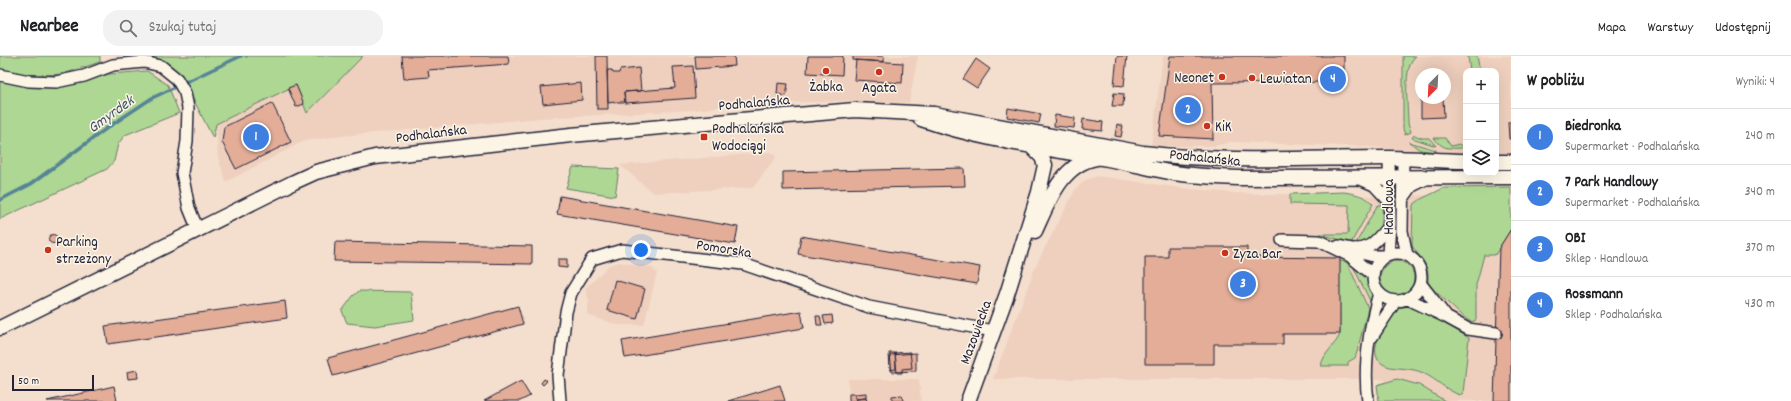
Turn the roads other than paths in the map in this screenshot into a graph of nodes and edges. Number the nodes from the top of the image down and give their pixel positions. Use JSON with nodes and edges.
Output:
{"nodes":[{"id":1,"x":0,"y":75,"type":"edge"},
{"id":2,"x":902,"y":112,"type":"junction"},
{"id":3,"x":1047,"y":135,"type":"junction"},
{"id":4,"x":1078,"y":141,"type":"junction"},
{"id":5,"x":1031,"y":146,"type":"junction"},
{"id":6,"x":1060,"y":151,"type":"junction"},
{"id":7,"x":1099,"y":157,"type":"junction"},
{"id":8,"x":1463,"y":161,"type":"edge"},
{"id":9,"x":1499,"y":162,"type":"edge"},
{"id":10,"x":1511,"y":162,"type":"edge"},
{"id":11,"x":1045,"y":165,"type":"junction"},
{"id":12,"x":1396,"y":167,"type":"junction"},
{"id":13,"x":1354,"y":177,"type":"junction"},
{"id":14,"x":1429,"y":177,"type":"junction"},
{"id":15,"x":1511,"y":177,"type":"edge"},
{"id":16,"x":1060,"y":181,"type":"junction"},
{"id":17,"x":1402,"y":200,"type":"junction"},
{"id":18,"x":1389,"y":201,"type":"junction"},
{"id":19,"x":1390,"y":224,"type":"junction"},
{"id":20,"x":198,"y":230,"type":"junction"},
{"id":21,"x":1282,"y":240,"type":"dead end"},
{"id":22,"x":1320,"y":241,"type":"junction"},
{"id":23,"x":1351,"y":250,"type":"junction"},
{"id":24,"x":1386,"y":255,"type":"junction"},
{"id":25,"x":1407,"y":255,"type":"junction"},
{"id":26,"x":1014,"y":274,"type":"junction"},
{"id":27,"x":1373,"y":275,"type":"junction"},
{"id":28,"x":1420,"y":284,"type":"junction"},
{"id":29,"x":1379,"y":294,"type":"junction"},
{"id":30,"x":1408,"y":299,"type":"junction"},
{"id":31,"x":1396,"y":302,"type":"junction"},
{"id":32,"x":1446,"y":317,"type":"junction"},
{"id":33,"x":0,"y":328,"type":"edge"},
{"id":34,"x":993,"y":331,"type":"junction"},
{"id":35,"x":1496,"y":333,"type":"dead end"},
{"id":36,"x":1370,"y":341,"type":"junction"},
{"id":37,"x":560,"y":401,"type":"edge"},
{"id":38,"x":968,"y":401,"type":"edge"},
{"id":39,"x":1368,"y":401,"type":"edge"}],
"edges":[{"from":1,"to":20,"type":"street"},
{"from":2,"to":3,"type":"street","name":"Podhalańska"},
{"from":2,"to":5,"type":"street","name":"Podhalańska"},
{"from":2,"to":20,"type":"street","name":"Podhalańska"},
{"from":3,"to":4,"type":"street","name":"Podhalańska"},
{"from":3,"to":6,"type":"street"},
{"from":4,"to":6,"type":"street"},
{"from":4,"to":12,"type":"street","name":"Podhalańska"},
{"from":5,"to":6,"type":"street","name":"Podhalańska"},
{"from":5,"to":11,"type":"street"},
{"from":6,"to":7,"type":"street","name":"Podhalańska"},
{"from":6,"to":11,"type":"street"},
{"from":6,"to":16,"type":"street","name":"Mazowiecka"},
{"from":7,"to":13,"type":"street","name":"Podhalańska"},
{"from":7,"to":16,"type":"street","name":"Mazowiecka"},
{"from":8,"to":12,"type":"street","name":"Podhalańska"},
{"from":9,"to":10,"type":"street"},
{"from":11,"to":26,"type":"street","name":"Mazowiecka"},
{"from":12,"to":13,"type":"street","name":"Podhalańska"},
{"from":12,"to":14,"type":"street","name":"Podhalańska"},
{"from":12,"to":17,"type":"street","name":"Handlowa"},
{"from":12,"to":18,"type":"street","name":"Handlowa"},
{"from":13,"to":18,"type":"street"},
{"from":14,"to":15,"type":"street","name":"Podhalańska"},
{"from":14,"to":17,"type":"street"},
{"from":16,"to":26,"type":"street","name":"Mazowiecka"},
{"from":17,"to":25,"type":"street","name":"Handlowa"},
{"from":18,"to":19,"type":"street","name":"Handlowa"},
{"from":19,"to":23,"type":"street","name":"Handlowa"},
{"from":19,"to":24,"type":"street","name":"Handlowa"},
{"from":20,"to":33,"type":"street","name":"Podhalańska"},
{"from":21,"to":22,"type":"street"},
{"from":22,"to":23,"type":"street"},
{"from":22,"to":27,"type":"street"},
{"from":23,"to":24,"type":"street"},
{"from":24,"to":25,"type":"street"},
{"from":24,"to":27,"type":"street"},
{"from":25,"to":28,"type":"street"},
{"from":26,"to":34,"type":"street","name":"Mazowiecka"},
{"from":27,"to":29,"type":"street"},
{"from":28,"to":30,"type":"street"},
{"from":28,"to":32,"type":"street"},
{"from":29,"to":31,"type":"street"},
{"from":29,"to":36,"type":"street"},
{"from":30,"to":31,"type":"street"},
{"from":30,"to":32,"type":"street"},
{"from":31,"to":36,"type":"street"},
{"from":32,"to":35,"type":"street"},
{"from":34,"to":37,"type":"street","name":"Pomorska"},
{"from":34,"to":38,"type":"street","name":"Mazowiecka"},
{"from":36,"to":39,"type":"street"}]}
